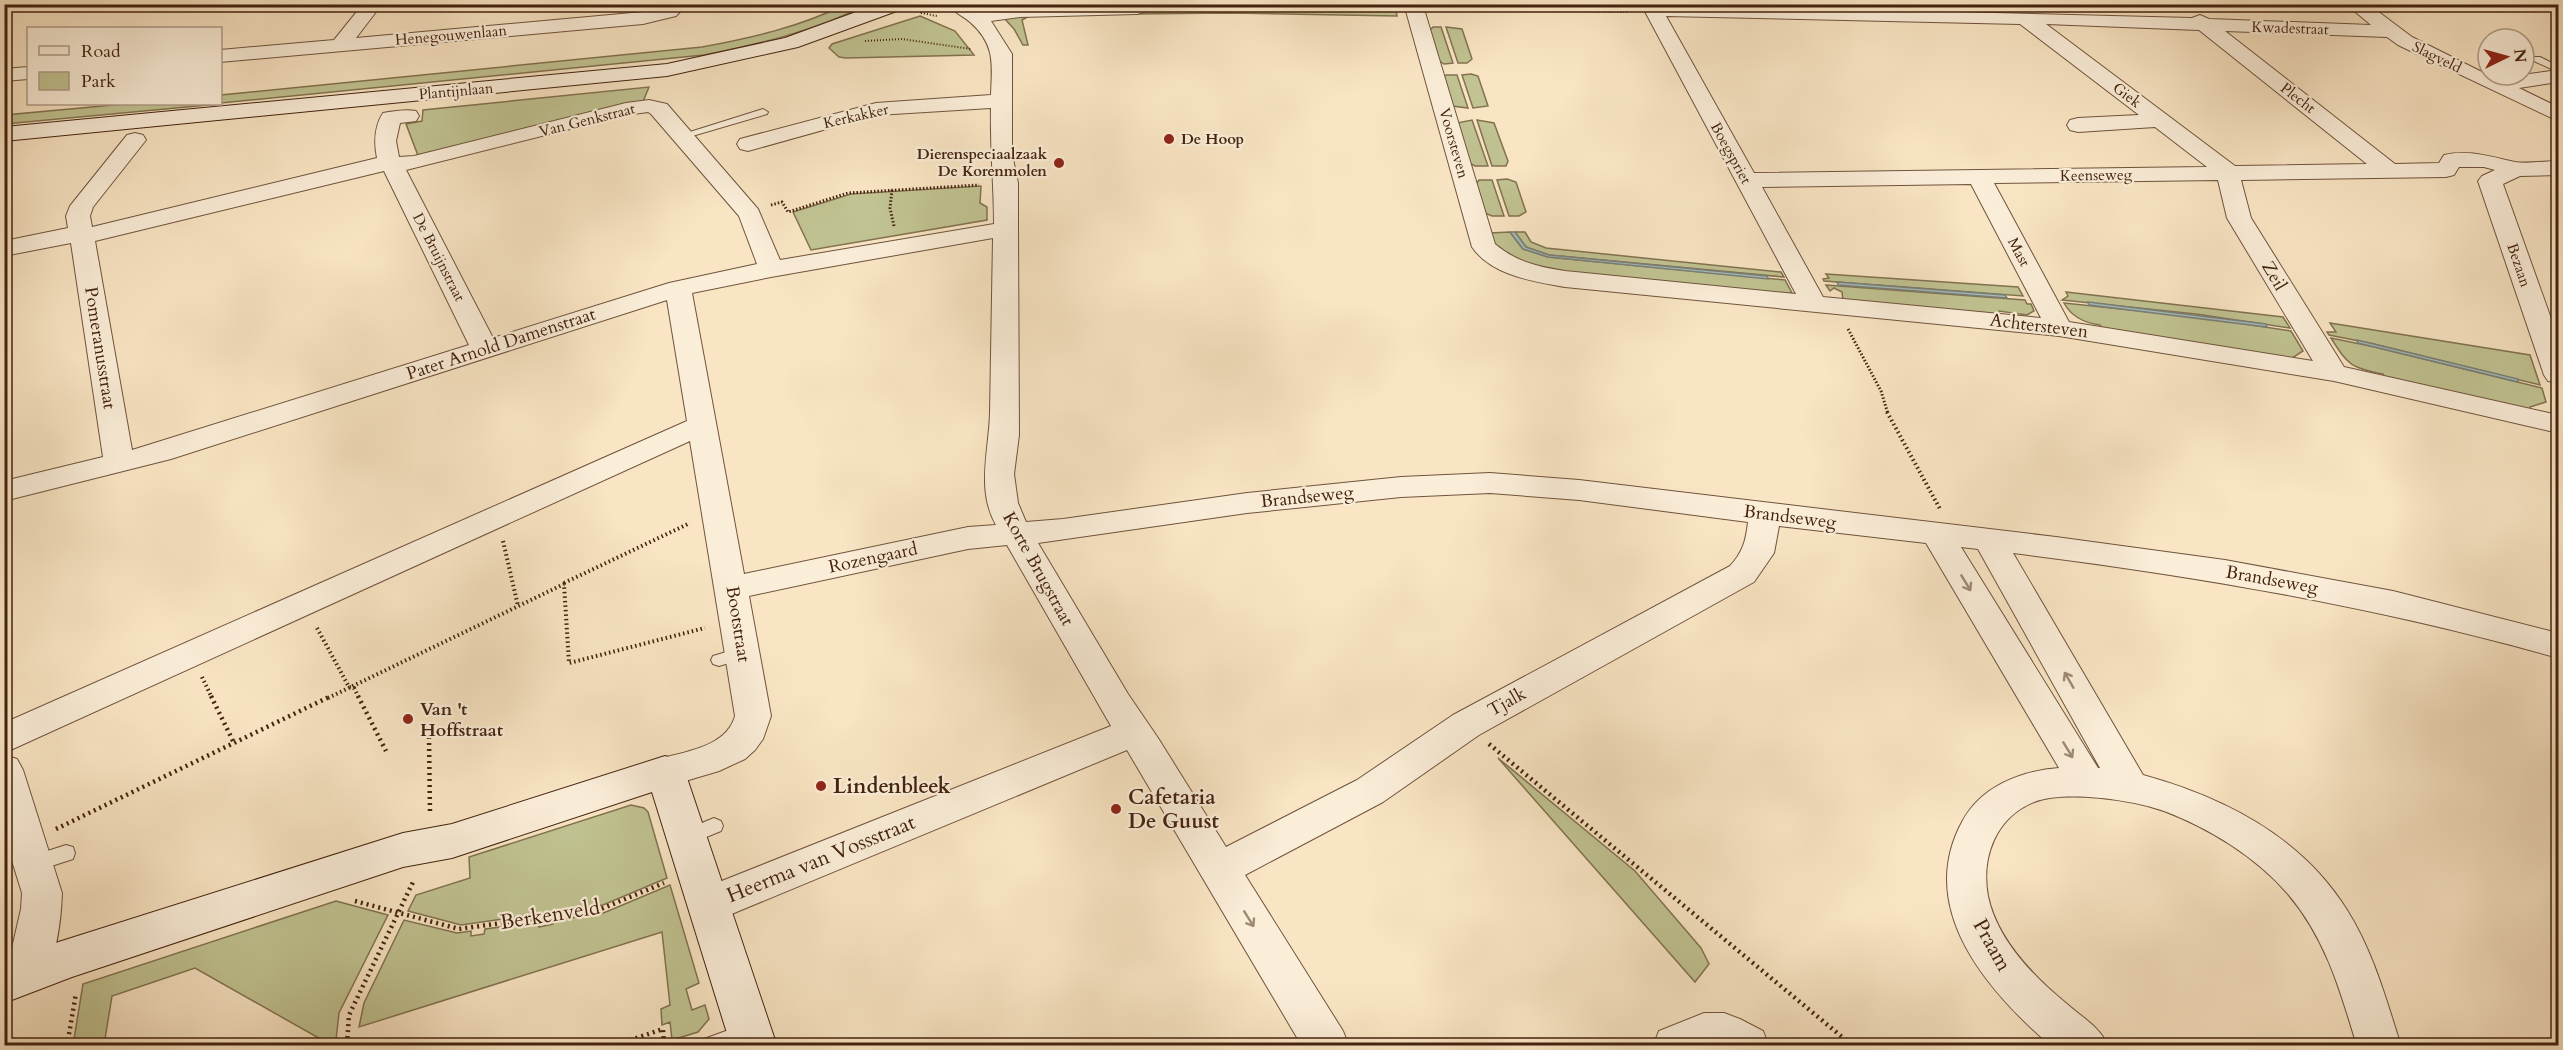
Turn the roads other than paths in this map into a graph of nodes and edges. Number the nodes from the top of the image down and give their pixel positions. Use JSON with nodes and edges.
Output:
{"nodes":[{"id":1,"x":373,"y":4,"type":"edge"},
{"id":2,"x":678,"y":4,"type":"edge"},
{"id":3,"x":1410,"y":4,"type":"edge"},
{"id":4,"x":2180,"y":4,"type":"edge"},
{"id":5,"x":2355,"y":4,"type":"edge"},
{"id":6,"x":1651,"y":7,"type":"edge"},
{"id":7,"x":908,"y":8,"type":"edge"},
{"id":8,"x":1137,"y":8,"type":"dead end"},
{"id":9,"x":1844,"y":9,"type":"edge"},
{"id":10,"x":967,"y":11,"type":"edge"},
{"id":11,"x":2025,"y":18,"type":"junction"},
{"id":12,"x":2206,"y":25,"type":"junction"},
{"id":13,"x":2388,"y":31,"type":"junction"},
{"id":14,"x":340,"y":45,"type":"junction"},
{"id":15,"x":222,"y":56,"type":"edge"},
{"id":16,"x":2537,"y":59,"type":"dead end"},
{"id":17,"x":2559,"y":69,"type":"edge"},
{"id":18,"x":27,"y":73,"type":"edge"},
{"id":19,"x":4,"y":75,"type":"edge"},
{"id":20,"x":2476,"y":76,"type":"edge"},
{"id":21,"x":2559,"y":76,"type":"edge"},
{"id":22,"x":2536,"y":77,"type":"edge"},
{"id":23,"x":2499,"y":87,"type":"edge"},
{"id":24,"x":1002,"y":101,"type":"junction"},
{"id":25,"x":763,"y":112,"type":"dead end"},
{"id":26,"x":2559,"y":115,"type":"edge"},
{"id":27,"x":408,"y":116,"type":"dead end"},
{"id":28,"x":2161,"y":120,"type":"junction"},
{"id":29,"x":2078,"y":125,"type":"dead end"},
{"id":30,"x":4,"y":134,"type":"edge"},
{"id":31,"x":682,"y":136,"type":"junction"},
{"id":32,"x":135,"y":140,"type":"dead end"},
{"id":33,"x":748,"y":144,"type":"dead end"},
{"id":34,"x":393,"y":165,"type":"junction"},
{"id":35,"x":2559,"y":168,"type":"edge"},
{"id":36,"x":2516,"y":169,"type":"junction"},
{"id":37,"x":2446,"y":170,"type":"junction"},
{"id":38,"x":2390,"y":171,"type":"junction"},
{"id":39,"x":2228,"y":172,"type":"junction"},
{"id":40,"x":1979,"y":177,"type":"junction"},
{"id":41,"x":1746,"y":180,"type":"junction"},
{"id":42,"x":2490,"y":181,"type":"junction"},
{"id":43,"x":1006,"y":229,"type":"junction"},
{"id":44,"x":82,"y":235,"type":"junction"},
{"id":45,"x":4,"y":249,"type":"edge"},
{"id":46,"x":1514,"y":268,"type":"joint"},
{"id":47,"x":771,"y":269,"type":"junction"},
{"id":48,"x":678,"y":288,"type":"junction"},
{"id":49,"x":1824,"y":303,"type":"junction"},
{"id":50,"x":2059,"y":328,"type":"junction"},
{"id":51,"x":485,"y":349,"type":"junction"},
{"id":52,"x":2558,"y":372,"type":"edge"},
{"id":53,"x":2334,"y":374,"type":"junction"},
{"id":54,"x":2559,"y":424,"type":"edge"},
{"id":55,"x":702,"y":425,"type":"junction"},
{"id":56,"x":119,"y":462,"type":"junction"},
{"id":57,"x":4,"y":491,"type":"edge"},
{"id":58,"x":1764,"y":514,"type":"junction"},
{"id":59,"x":1015,"y":534,"type":"junction"},
{"id":60,"x":1960,"y":536,"type":"junction"},
{"id":61,"x":735,"y":604,"type":"junction"},
{"id":62,"x":2559,"y":645,"type":"edge"},
{"id":63,"x":1134,"y":732,"type":"junction"},
{"id":64,"x":4,"y":739,"type":"edge"},
{"id":65,"x":4,"y":770,"type":"edge"},
{"id":66,"x":665,"y":772,"type":"junction"},
{"id":67,"x":2086,"y":781,"type":"junction"},
{"id":68,"x":2129,"y":785,"type":"junction"},
{"id":69,"x":702,"y":859,"type":"junction"},
{"id":70,"x":1218,"y":870,"type":"junction"},
{"id":71,"x":16,"y":979,"type":"edge"},
{"id":72,"x":752,"y":1039,"type":"edge"},
{"id":73,"x":711,"y":1046,"type":"edge"},
{"id":74,"x":1327,"y":1046,"type":"edge"},
{"id":75,"x":1675,"y":1046,"type":"edge"},
{"id":76,"x":1747,"y":1046,"type":"edge"},
{"id":77,"x":2086,"y":1046,"type":"edge"},
{"id":78,"x":2379,"y":1046,"type":"edge"}],
"edges":[{"from":1,"to":14,"type":"street"},
{"from":2,"to":14,"type":"street","name":"Henegouwenlaan"},
{"from":3,"to":46,"type":"street","name":"Voorsteven"},
{"from":4,"to":12,"type":"street","name":"Plecht"},
{"from":5,"to":13,"type":"street","name":"Slagveld"},
{"from":6,"to":9,"type":"street","name":"Kwadestraat"},
{"from":6,"to":41,"type":"street","name":"Boegspriet"},
{"from":7,"to":30,"type":"main road","name":"Plantijnlaan"},
{"from":8,"to":10,"type":"street"},
{"from":9,"to":11,"type":"street","name":"Kwadestraat"},
{"from":10,"to":24,"type":"street","name":"Korte Brugstraat"},
{"from":11,"to":12,"type":"street","name":"Kwadestraat"},
{"from":11,"to":28,"type":"street","name":"Giek"},
{"from":12,"to":13,"type":"street","name":"Kwadestraat"},
{"from":12,"to":38,"type":"street","name":"Plecht"},
{"from":13,"to":20,"type":"street","name":"Slagveld"},
{"from":14,"to":15,"type":"street","name":"Henegouwenlaan"},
{"from":16,"to":17,"type":"lane"},
{"from":18,"to":19,"type":"street"},
{"from":21,"to":22,"type":"street"},
{"from":23,"to":26,"type":"street","name":"Slagveld"},
{"from":24,"to":33,"type":"street","name":"Kerkakker"},
{"from":24,"to":43,"type":"street","name":"Korte Brugstraat"},
{"from":25,"to":31,"type":"lane"},
{"from":27,"to":34,"type":"street"},
{"from":28,"to":29,"type":"street"},
{"from":28,"to":39,"type":"street","name":"Giek"},
{"from":31,"to":34,"type":"street","name":"Van Genkstraat"},
{"from":31,"to":47,"type":"street","name":"Van Genkstraat"},
{"from":32,"to":44,"type":"street"},
{"from":34,"to":44,"type":"street","name":"Van Genkstraat"},
{"from":34,"to":51,"type":"street","name":"De Bruijnstraat"},
{"from":35,"to":36,"type":"street","name":"Keenseweg"},
{"from":36,"to":37,"type":"street","name":"Keenseweg"},
{"from":36,"to":42,"type":"street"},
{"from":37,"to":38,"type":"street","name":"Keenseweg"},
{"from":37,"to":42,"type":"street","name":"Keenseweg"},
{"from":38,"to":39,"type":"street","name":"Keenseweg"},
{"from":39,"to":40,"type":"street","name":"Keenseweg"},
{"from":39,"to":53,"type":"street","name":"Zeil"},
{"from":40,"to":41,"type":"street","name":"Keenseweg"},
{"from":40,"to":50,"type":"street","name":"Mast"},
{"from":41,"to":49,"type":"street","name":"Boegspriet"},
{"from":42,"to":52,"type":"street","name":"Bezaan"},
{"from":43,"to":47,"type":"street","name":"Pater Arnold Damenstraat"},
{"from":43,"to":59,"type":"street","name":"Korte Brugstraat"},
{"from":44,"to":45,"type":"street","name":"Van Genkstraat"},
{"from":44,"to":56,"type":"street","name":"Pomeranusstraat"},
{"from":46,"to":49,"type":"street","name":"Achtersteven"},
{"from":47,"to":48,"type":"street","name":"Pater Arnold Damenstraat"},
{"from":48,"to":51,"type":"street","name":"Pater Arnold Damenstraat"},
{"from":48,"to":55,"type":"street","name":"Bootstraat"},
{"from":49,"to":50,"type":"street","name":"Achtersteven"},
{"from":50,"to":53,"type":"street","name":"Achtersteven"},
{"from":51,"to":56,"type":"street","name":"Pater Arnold Damenstraat"},
{"from":53,"to":54,"type":"street","name":"Achtersteven"},
{"from":55,"to":61,"type":"street","name":"Bootstraat"},
{"from":55,"to":64,"type":"street"},
{"from":56,"to":57,"type":"street","name":"Pater Arnold Damenstraat"},
{"from":58,"to":59,"type":"street","name":"Brandseweg"},
{"from":58,"to":60,"type":"street","name":"Brandseweg"},
{"from":58,"to":70,"type":"street","name":"Tjalk"},
{"from":59,"to":61,"type":"street","name":"Rozengaard"},
{"from":59,"to":63,"type":"street","name":"Korte Brugstraat"},
{"from":60,"to":62,"type":"street","name":"Brandseweg"},
{"from":60,"to":67,"type":"street","one_way":true},
{"from":68,"to":60,"type":"street","one_way":true},
{"from":61,"to":66,"type":"street","name":"Bootstraat"},
{"from":63,"to":69,"type":"street","name":"Heerma van Vossstraat"},
{"from":63,"to":70,"type":"street","name":"Korte Brugstraat"},
{"from":65,"to":71,"type":"street"},
{"from":66,"to":69,"type":"main road"},
{"from":66,"to":71,"type":"main road"},
{"from":67,"to":68,"type":"street","name":"Praam"},
{"from":67,"to":77,"type":"street","name":"Praam"},
{"from":68,"to":78,"type":"street","name":"Praam"},
{"from":69,"to":72,"type":"main road"},
{"from":70,"to":74,"type":"street","name":"Korte Brugstraat","one_way":true},
{"from":72,"to":73,"type":"lane"},
{"from":75,"to":76,"type":"street"}]}
